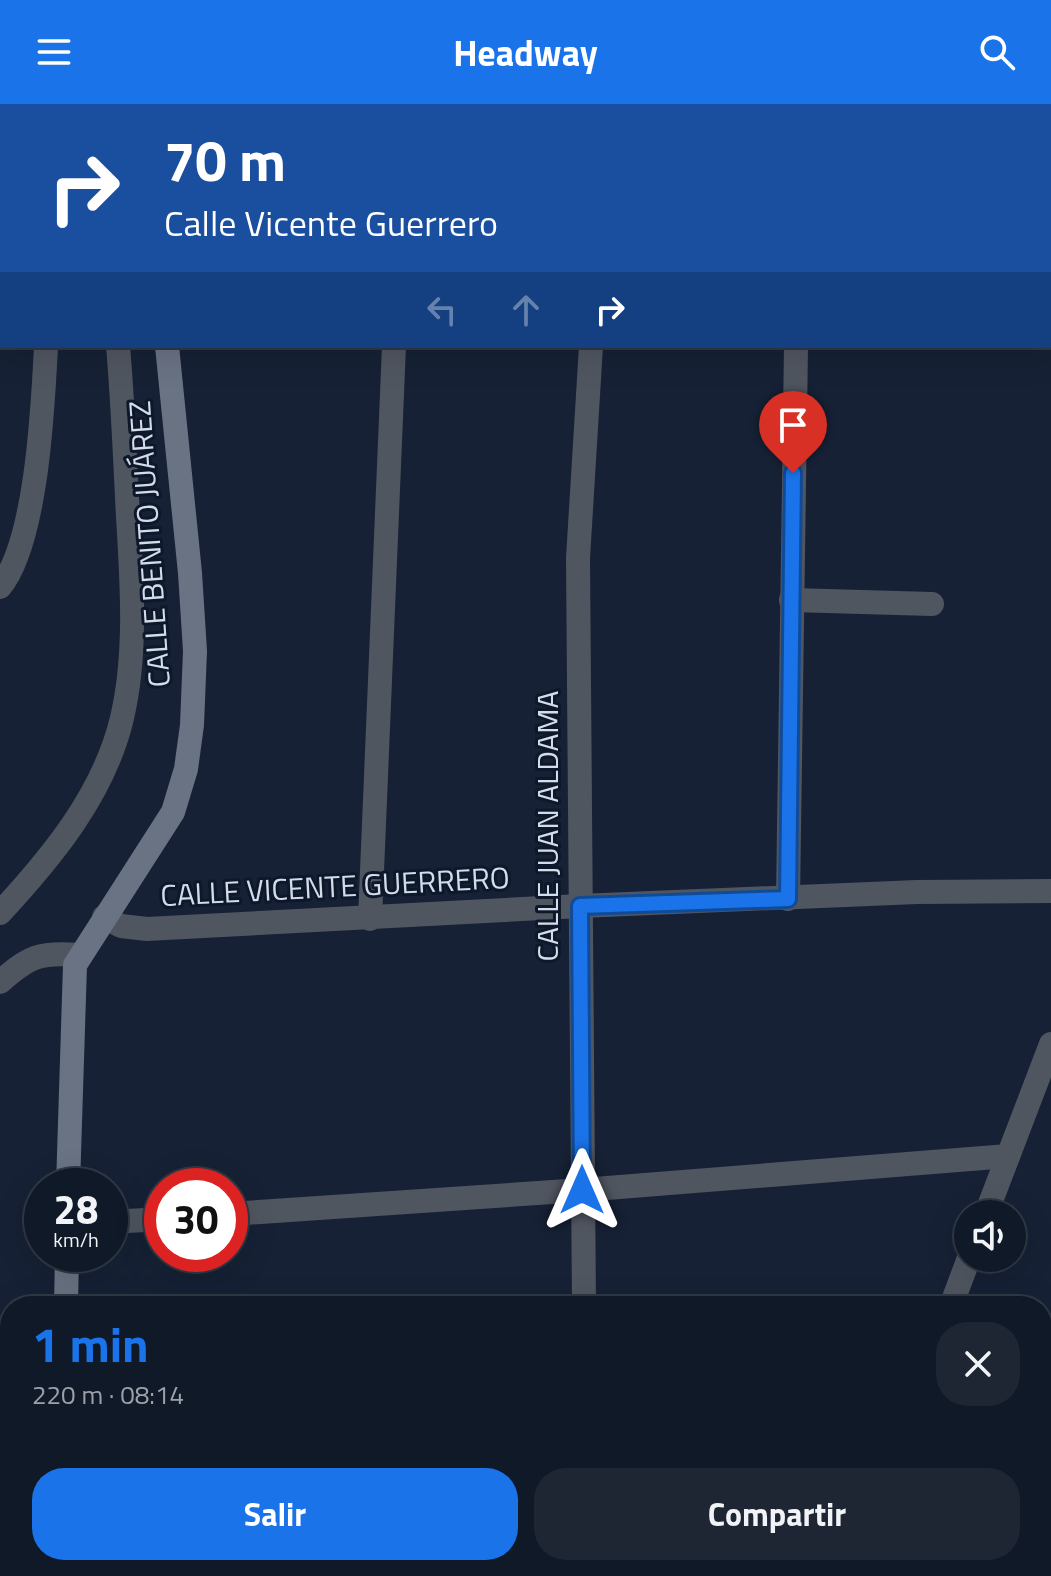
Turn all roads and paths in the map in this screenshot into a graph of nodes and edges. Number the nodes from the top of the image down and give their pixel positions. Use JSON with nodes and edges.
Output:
{"nodes":[{"id":1,"x":46,"y":348,"type":"edge"},
{"id":2,"x":118,"y":348,"type":"edge"},
{"id":3,"x":167,"y":348,"type":"edge"},
{"id":4,"x":394,"y":348,"type":"edge"},
{"id":5,"x":591,"y":348,"type":"edge"},
{"id":6,"x":796,"y":348,"type":"edge"},
{"id":7,"x":0,"y":587,"type":"edge"},
{"id":8,"x":791,"y":600,"type":"junction"},
{"id":9,"x":932,"y":604,"type":"dead end"},
{"id":10,"x":1051,"y":891,"type":"edge"},
{"id":11,"x":788,"y":899,"type":"junction"},
{"id":12,"x":580,"y":906,"type":"junction"},
{"id":13,"x":0,"y":913,"type":"edge"},
{"id":14,"x":104,"y":917,"type":"junction"},
{"id":15,"x":370,"y":919,"type":"junction"},
{"id":16,"x":79,"y":955,"type":"junction"},
{"id":17,"x":0,"y":982,"type":"edge"},
{"id":18,"x":1051,"y":1044,"type":"edge"},
{"id":19,"x":1008,"y":1156,"type":"junction"},
{"id":20,"x":68,"y":1168,"type":"edge"},
{"id":21,"x":582,"y":1190,"type":"junction"},
{"id":22,"x":991,"y":1200,"type":"edge"},
{"id":23,"x":248,"y":1213,"type":"edge"},
{"id":24,"x":67,"y":1272,"type":"edge"},
{"id":25,"x":964,"y":1272,"type":"edge"},
{"id":26,"x":66,"y":1296,"type":"edge"},
{"id":27,"x":584,"y":1296,"type":"edge"},
{"id":28,"x":955,"y":1296,"type":"edge"}],
"edges":[{"from":1,"to":7,"type":"street"},
{"from":2,"to":13,"type":"street"},
{"from":3,"to":14,"type":"street","name":"CALLE BENITO JUÁREZ"},
{"from":4,"to":15,"type":"street"},
{"from":5,"to":12,"type":"street","name":"CALLE JUAN ALDAMA"},
{"from":6,"to":8,"type":"street"},
{"from":8,"to":9,"type":"street"},
{"from":8,"to":11,"type":"street"},
{"from":10,"to":11,"type":"street","name":"CALLE VICENTE GUERRERO"},
{"from":11,"to":12,"type":"street","name":"CALLE VICENTE GUERRERO"},
{"from":12,"to":15,"type":"street","name":"CALLE VICENTE GUERRERO"},
{"from":12,"to":21,"type":"street","name":"CALLE JUAN ALDAMA"},
{"from":14,"to":15,"type":"street","name":"CALLE VICENTE GUERRERO"},
{"from":14,"to":16,"type":"street","name":"CALLE BENITO JUÁREZ"},
{"from":16,"to":17,"type":"street"},
{"from":16,"to":20,"type":"street","name":"CALLE BENITO JUÁREZ"},
{"from":18,"to":19,"type":"street"},
{"from":19,"to":21,"type":"street"},
{"from":19,"to":22,"type":"street"},
{"from":21,"to":23,"type":"street"},
{"from":21,"to":27,"type":"street","name":"CALLE JUAN ALDAMA"},
{"from":24,"to":26,"type":"street"},
{"from":25,"to":28,"type":"street"}]}
